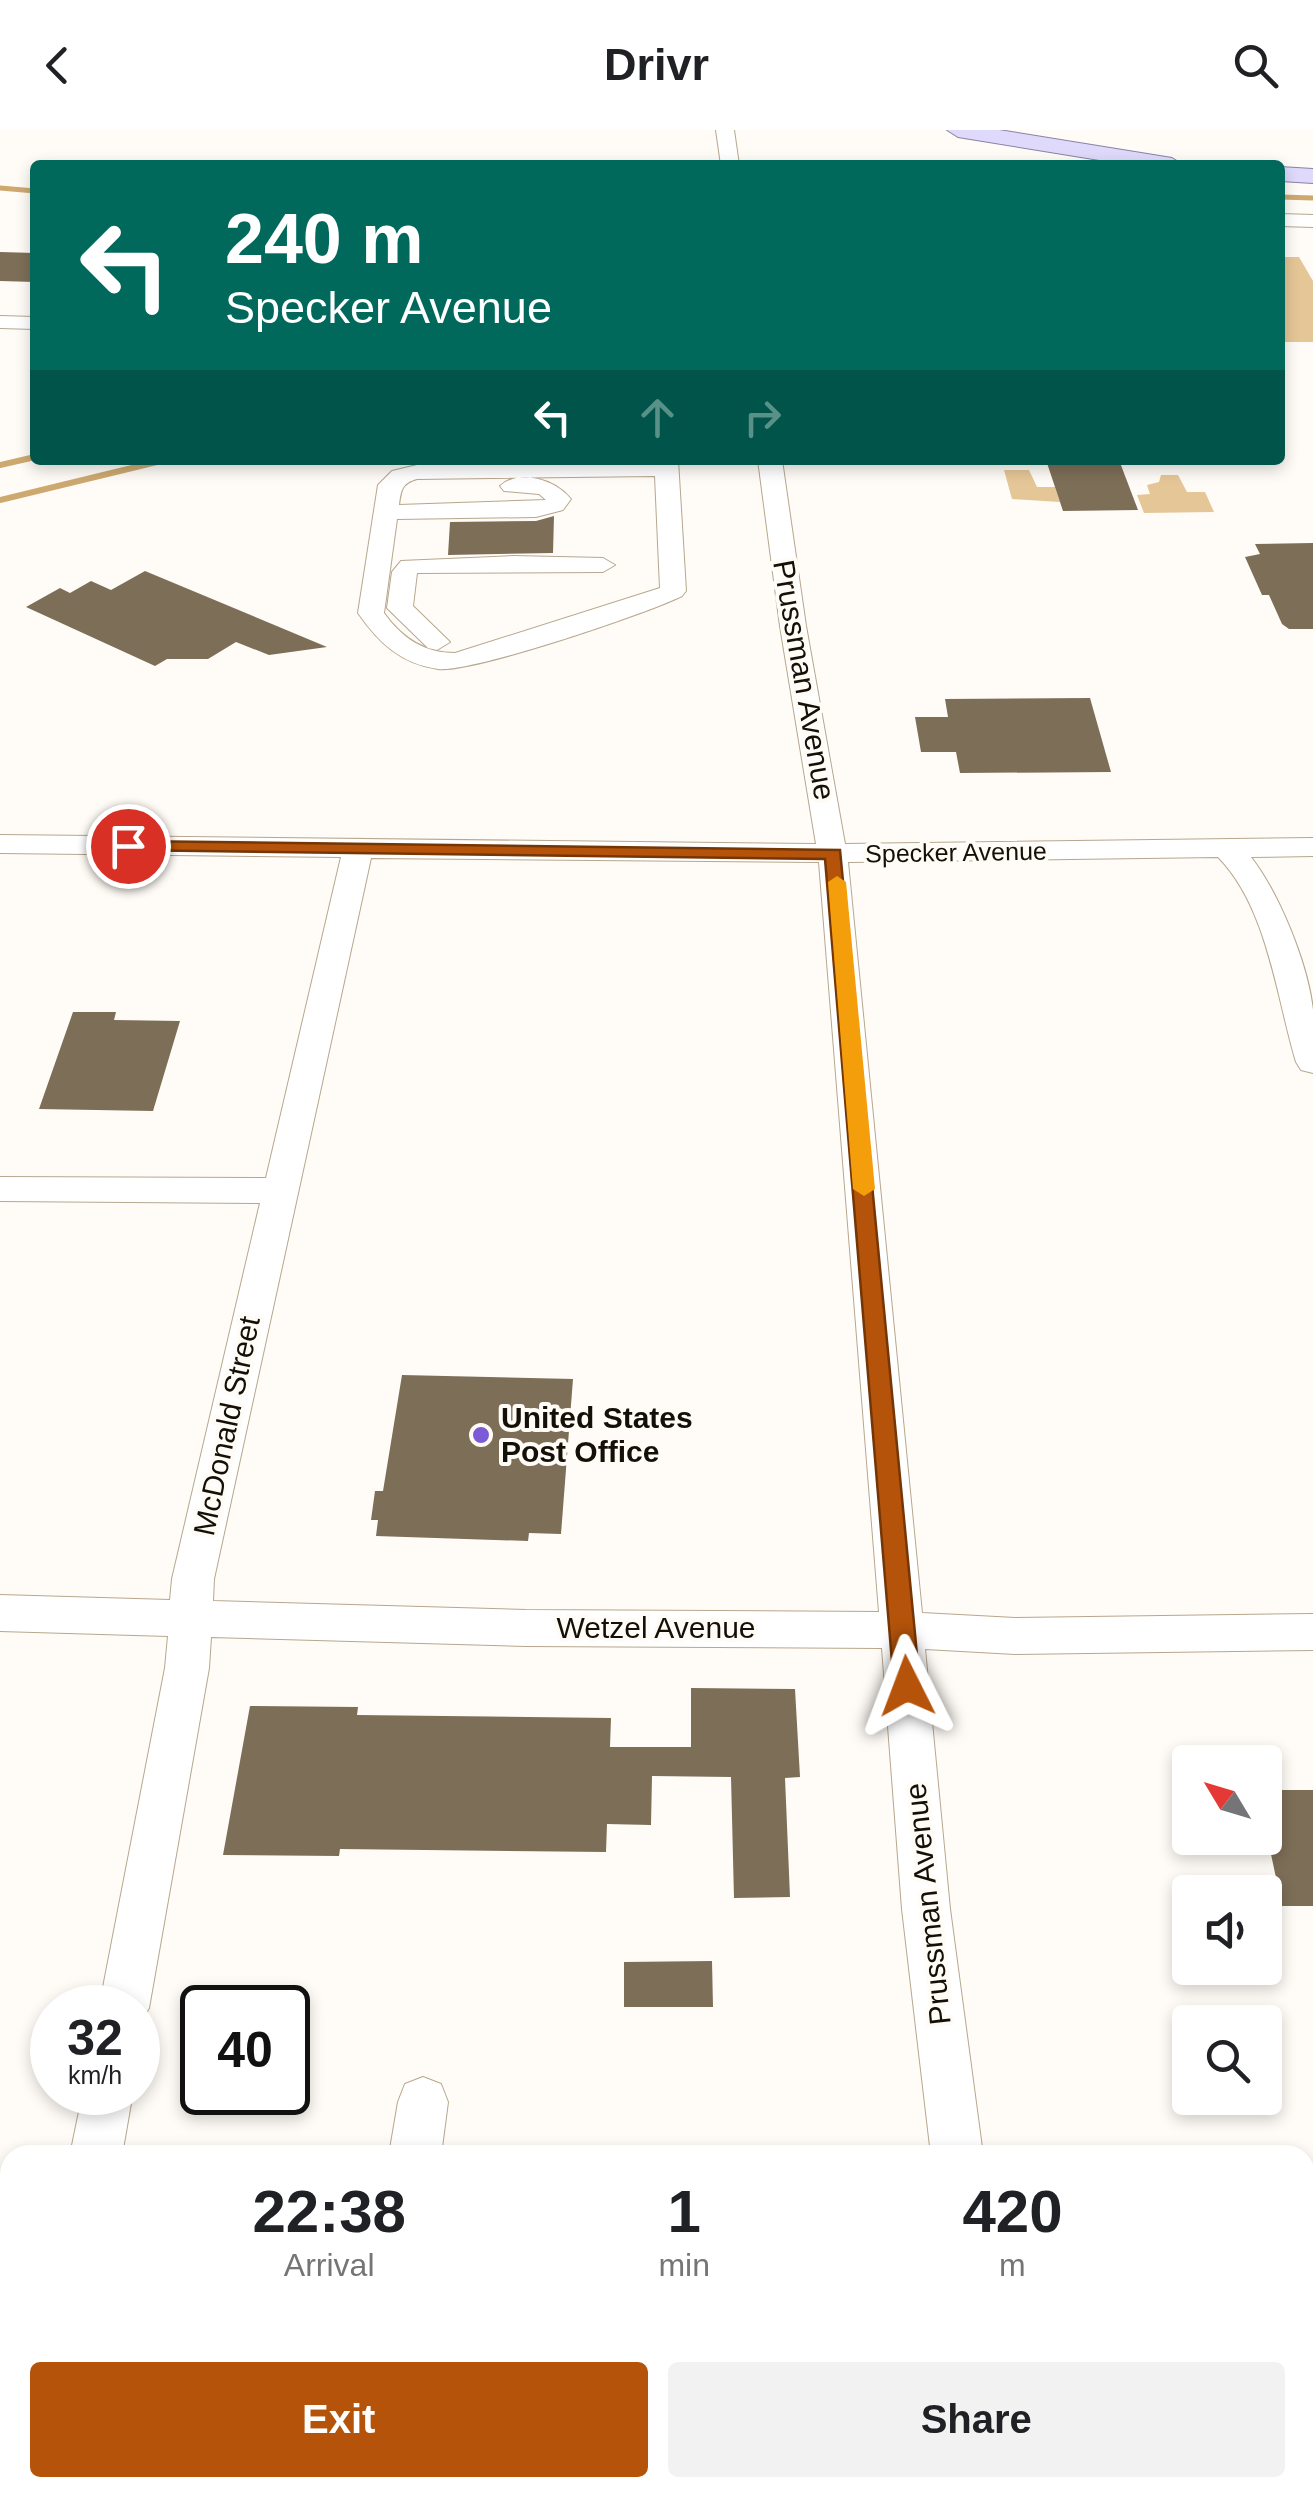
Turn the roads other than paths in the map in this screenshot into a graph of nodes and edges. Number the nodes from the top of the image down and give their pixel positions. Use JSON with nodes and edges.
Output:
{"nodes":[{"id":1,"x":725,"y":130,"type":"edge"},
{"id":2,"x":958,"y":130,"type":"edge"},
{"id":3,"x":729,"y":160,"type":"edge"},
{"id":4,"x":1141,"y":160,"type":"edge"},
{"id":5,"x":1285,"y":174,"type":"edge"},
{"id":6,"x":1313,"y":176,"type":"edge"},
{"id":7,"x":1285,"y":220,"type":"edge"},
{"id":8,"x":1313,"y":220,"type":"edge"},
{"id":9,"x":0,"y":322,"type":"edge"},
{"id":10,"x":30,"y":323,"type":"edge"},
{"id":11,"x":537,"y":465,"type":"edge"},
{"id":12,"x":666,"y":465,"type":"edge"},
{"id":13,"x":771,"y":465,"type":"edge"},
{"id":14,"x":388,"y":500,"type":"junction"},
{"id":15,"x":603,"y":565,"type":"dead end"},
{"id":16,"x":470,"y":658,"type":"junction"},
{"id":17,"x":0,"y":844,"type":"edge"},
{"id":18,"x":1313,"y":847,"type":"edge"},
{"id":19,"x":358,"y":848,"type":"junction"},
{"id":20,"x":1226,"y":848,"type":"junction"},
{"id":21,"x":834,"y":854,"type":"junction"},
{"id":22,"x":1313,"y":1062,"type":"edge"},
{"id":23,"x":0,"y":1188,"type":"edge"},
{"id":24,"x":278,"y":1190,"type":"junction"},
{"id":25,"x":0,"y":1613,"type":"edge"},
{"id":26,"x":193,"y":1620,"type":"junction"},
{"id":27,"x":904,"y":1630,"type":"junction"},
{"id":28,"x":1313,"y":1632,"type":"edge"},
{"id":29,"x":128,"y":1985,"type":"edge"},
{"id":30,"x":423,"y":2102,"type":"dead end"},
{"id":31,"x":104,"y":2115,"type":"edge"},
{"id":32,"x":98,"y":2145,"type":"edge"},
{"id":33,"x":417,"y":2145,"type":"edge"},
{"id":34,"x":956,"y":2145,"type":"edge"}],
"edges":[{"from":1,"to":3,"type":"street"},
{"from":2,"to":4,"type":"main road"},
{"from":5,"to":6,"type":"main road"},
{"from":7,"to":8,"type":"street"},
{"from":9,"to":10,"type":"street"},
{"from":11,"to":14,"type":"street"},
{"from":12,"to":16,"type":"street"},
{"from":13,"to":21,"type":"street","name":"Prussman Avenue"},
{"from":14,"to":14,"type":"street"},
{"from":14,"to":16,"type":"street"},
{"from":15,"to":16,"type":"street"},
{"from":17,"to":19,"type":"street","name":"Specker Avenue"},
{"from":18,"to":20,"type":"street","name":"Specker Avenue"},
{"from":19,"to":21,"type":"street","name":"Specker Avenue"},
{"from":19,"to":24,"type":"street","name":"McDonald Street"},
{"from":20,"to":21,"type":"street","name":"Specker Avenue"},
{"from":20,"to":22,"type":"street"},
{"from":21,"to":27,"type":"street","name":"Prussman Avenue"},
{"from":23,"to":24,"type":"street"},
{"from":24,"to":26,"type":"street","name":"McDonald Street"},
{"from":25,"to":26,"type":"street","name":"Wetzel Avenue"},
{"from":26,"to":27,"type":"street","name":"Wetzel Avenue"},
{"from":26,"to":29,"type":"street","name":"McDonald Street"},
{"from":27,"to":28,"type":"street","name":"Wetzel Avenue"},
{"from":27,"to":34,"type":"street","name":"Prussman Avenue"},
{"from":30,"to":33,"type":"street"},
{"from":31,"to":32,"type":"street"}]}
